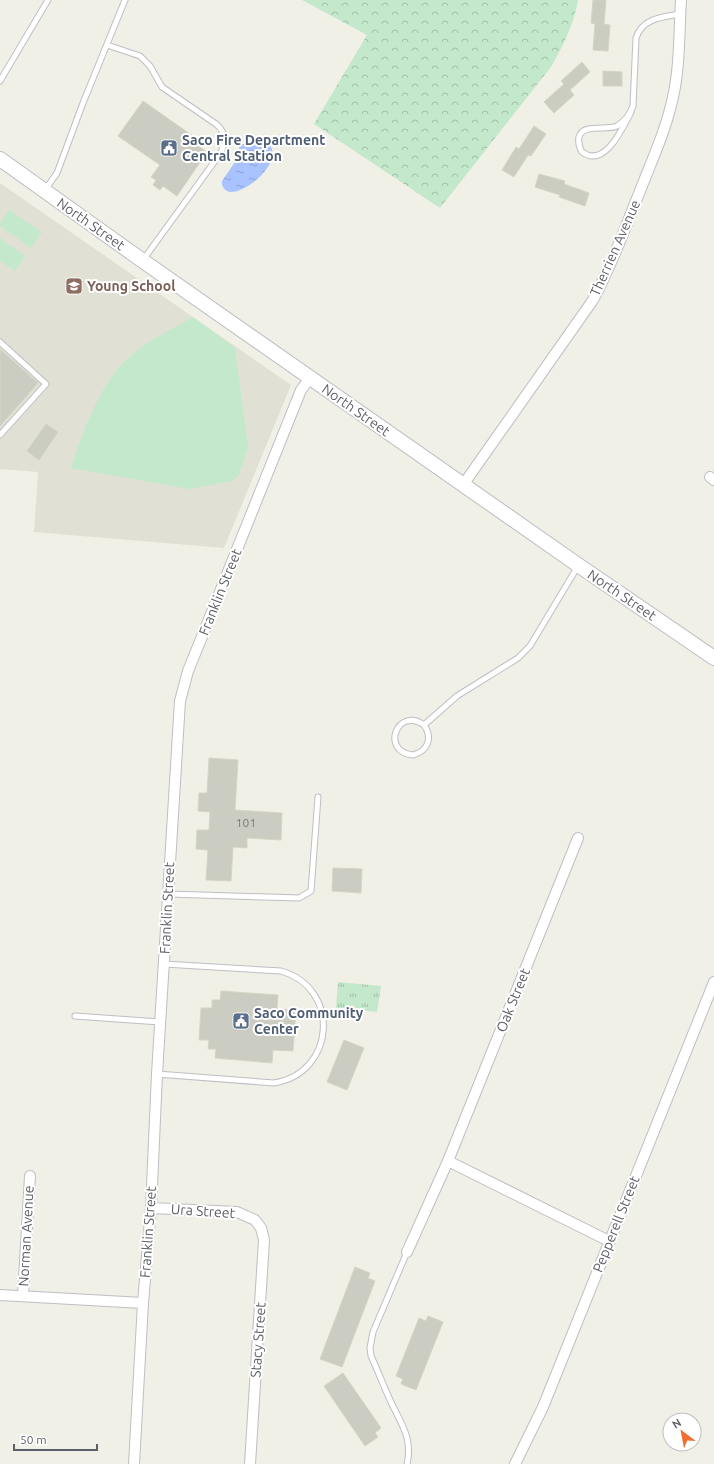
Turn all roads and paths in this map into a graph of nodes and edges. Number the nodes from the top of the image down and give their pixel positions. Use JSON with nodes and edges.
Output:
{"nodes":[{"id":1,"x":48,"y":0,"type":"edge"},
{"id":2,"x":126,"y":0,"type":"edge"},
{"id":3,"x":681,"y":0,"type":"edge"},
{"id":4,"x":680,"y":14,"type":"junction"},
{"id":5,"x":107,"y":45,"type":"junction"},
{"id":6,"x":0,"y":81,"type":"edge"},
{"id":7,"x":631,"y":112,"type":"junction"},
{"id":8,"x":0,"y":159,"type":"edge"},
{"id":9,"x":45,"y":192,"type":"junction"},
{"id":10,"x":143,"y":261,"type":"junction"},
{"id":11,"x":0,"y":342,"type":"edge"},
{"id":12,"x":310,"y":378,"type":"junction"},
{"id":13,"x":0,"y":435,"type":"edge"},
{"id":14,"x":463,"y":485,"type":"junction"},
{"id":15,"x":578,"y":566,"type":"junction"},
{"id":16,"x":714,"y":658,"type":"edge"},
{"id":17,"x":424,"y":725,"type":"junction"},
{"id":18,"x":318,"y":797,"type":"dead end"},
{"id":19,"x":578,"y":838,"type":"dead end"},
{"id":20,"x":168,"y":894,"type":"junction"},
{"id":21,"x":164,"y":964,"type":"junction"},
{"id":22,"x":714,"y":982,"type":"edge"},
{"id":23,"x":75,"y":1016,"type":"dead end"},
{"id":24,"x":160,"y":1022,"type":"junction"},
{"id":25,"x":157,"y":1074,"type":"junction"},
{"id":26,"x":448,"y":1161,"type":"junction"},
{"id":27,"x":30,"y":1176,"type":"dead end"},
{"id":28,"x":151,"y":1208,"type":"junction"},
{"id":29,"x":255,"y":1220,"type":"joint"},
{"id":30,"x":608,"y":1241,"type":"junction"},
{"id":31,"x":407,"y":1252,"type":"joint"},
{"id":32,"x":0,"y":1294,"type":"edge"},
{"id":33,"x":23,"y":1296,"type":"junction"},
{"id":34,"x":143,"y":1303,"type":"junction"},
{"id":35,"x":134,"y":1464,"type":"edge"},
{"id":36,"x":250,"y":1464,"type":"edge"},
{"id":37,"x":407,"y":1464,"type":"edge"},
{"id":38,"x":516,"y":1464,"type":"edge"}],
"edges":[{"from":1,"to":6,"type":"lane"},
{"from":2,"to":5,"type":"lane"},
{"from":3,"to":4,"type":"street","name":"Therrien Avenue"},
{"from":4,"to":7,"type":"lane"},
{"from":4,"to":14,"type":"street","name":"Therrien Avenue"},
{"from":5,"to":9,"type":"lane"},
{"from":5,"to":10,"type":"lane"},
{"from":7,"to":7,"type":"lane"},
{"from":8,"to":9,"type":"main road","name":"North Street"},
{"from":9,"to":10,"type":"main road","name":"North Street"},
{"from":10,"to":12,"type":"main road","name":"North Street"},
{"from":11,"to":13,"type":"lane"},
{"from":12,"to":14,"type":"main road","name":"North Street"},
{"from":12,"to":20,"type":"street","name":"Franklin Street"},
{"from":14,"to":15,"type":"main road","name":"North Street"},
{"from":15,"to":16,"type":"main road","name":"North Street"},
{"from":15,"to":17,"type":"lane"},
{"from":17,"to":17,"type":"lane"},
{"from":18,"to":20,"type":"lane"},
{"from":19,"to":26,"type":"street","name":"Oak Street"},
{"from":20,"to":21,"type":"street","name":"Franklin Street"},
{"from":21,"to":24,"type":"street","name":"Franklin Street"},
{"from":21,"to":25,"type":"lane"},
{"from":22,"to":30,"type":"street","name":"Pepperell Street"},
{"from":23,"to":24,"type":"lane"},
{"from":24,"to":25,"type":"street","name":"Franklin Street"},
{"from":25,"to":28,"type":"street","name":"Franklin Street"},
{"from":26,"to":30,"type":"street"},
{"from":26,"to":31,"type":"street","name":"Oak Street"},
{"from":27,"to":33,"type":"street","name":"Norman Avenue"},
{"from":28,"to":29,"type":"street","name":"Ura Street"},
{"from":28,"to":34,"type":"street","name":"Franklin Street"},
{"from":29,"to":36,"type":"street","name":"Stacy Street"},
{"from":30,"to":38,"type":"street","name":"Pepperell Street"},
{"from":31,"to":37,"type":"lane"},
{"from":32,"to":33,"type":"street"},
{"from":33,"to":34,"type":"street"},
{"from":34,"to":35,"type":"street","name":"Franklin Street"}]}
